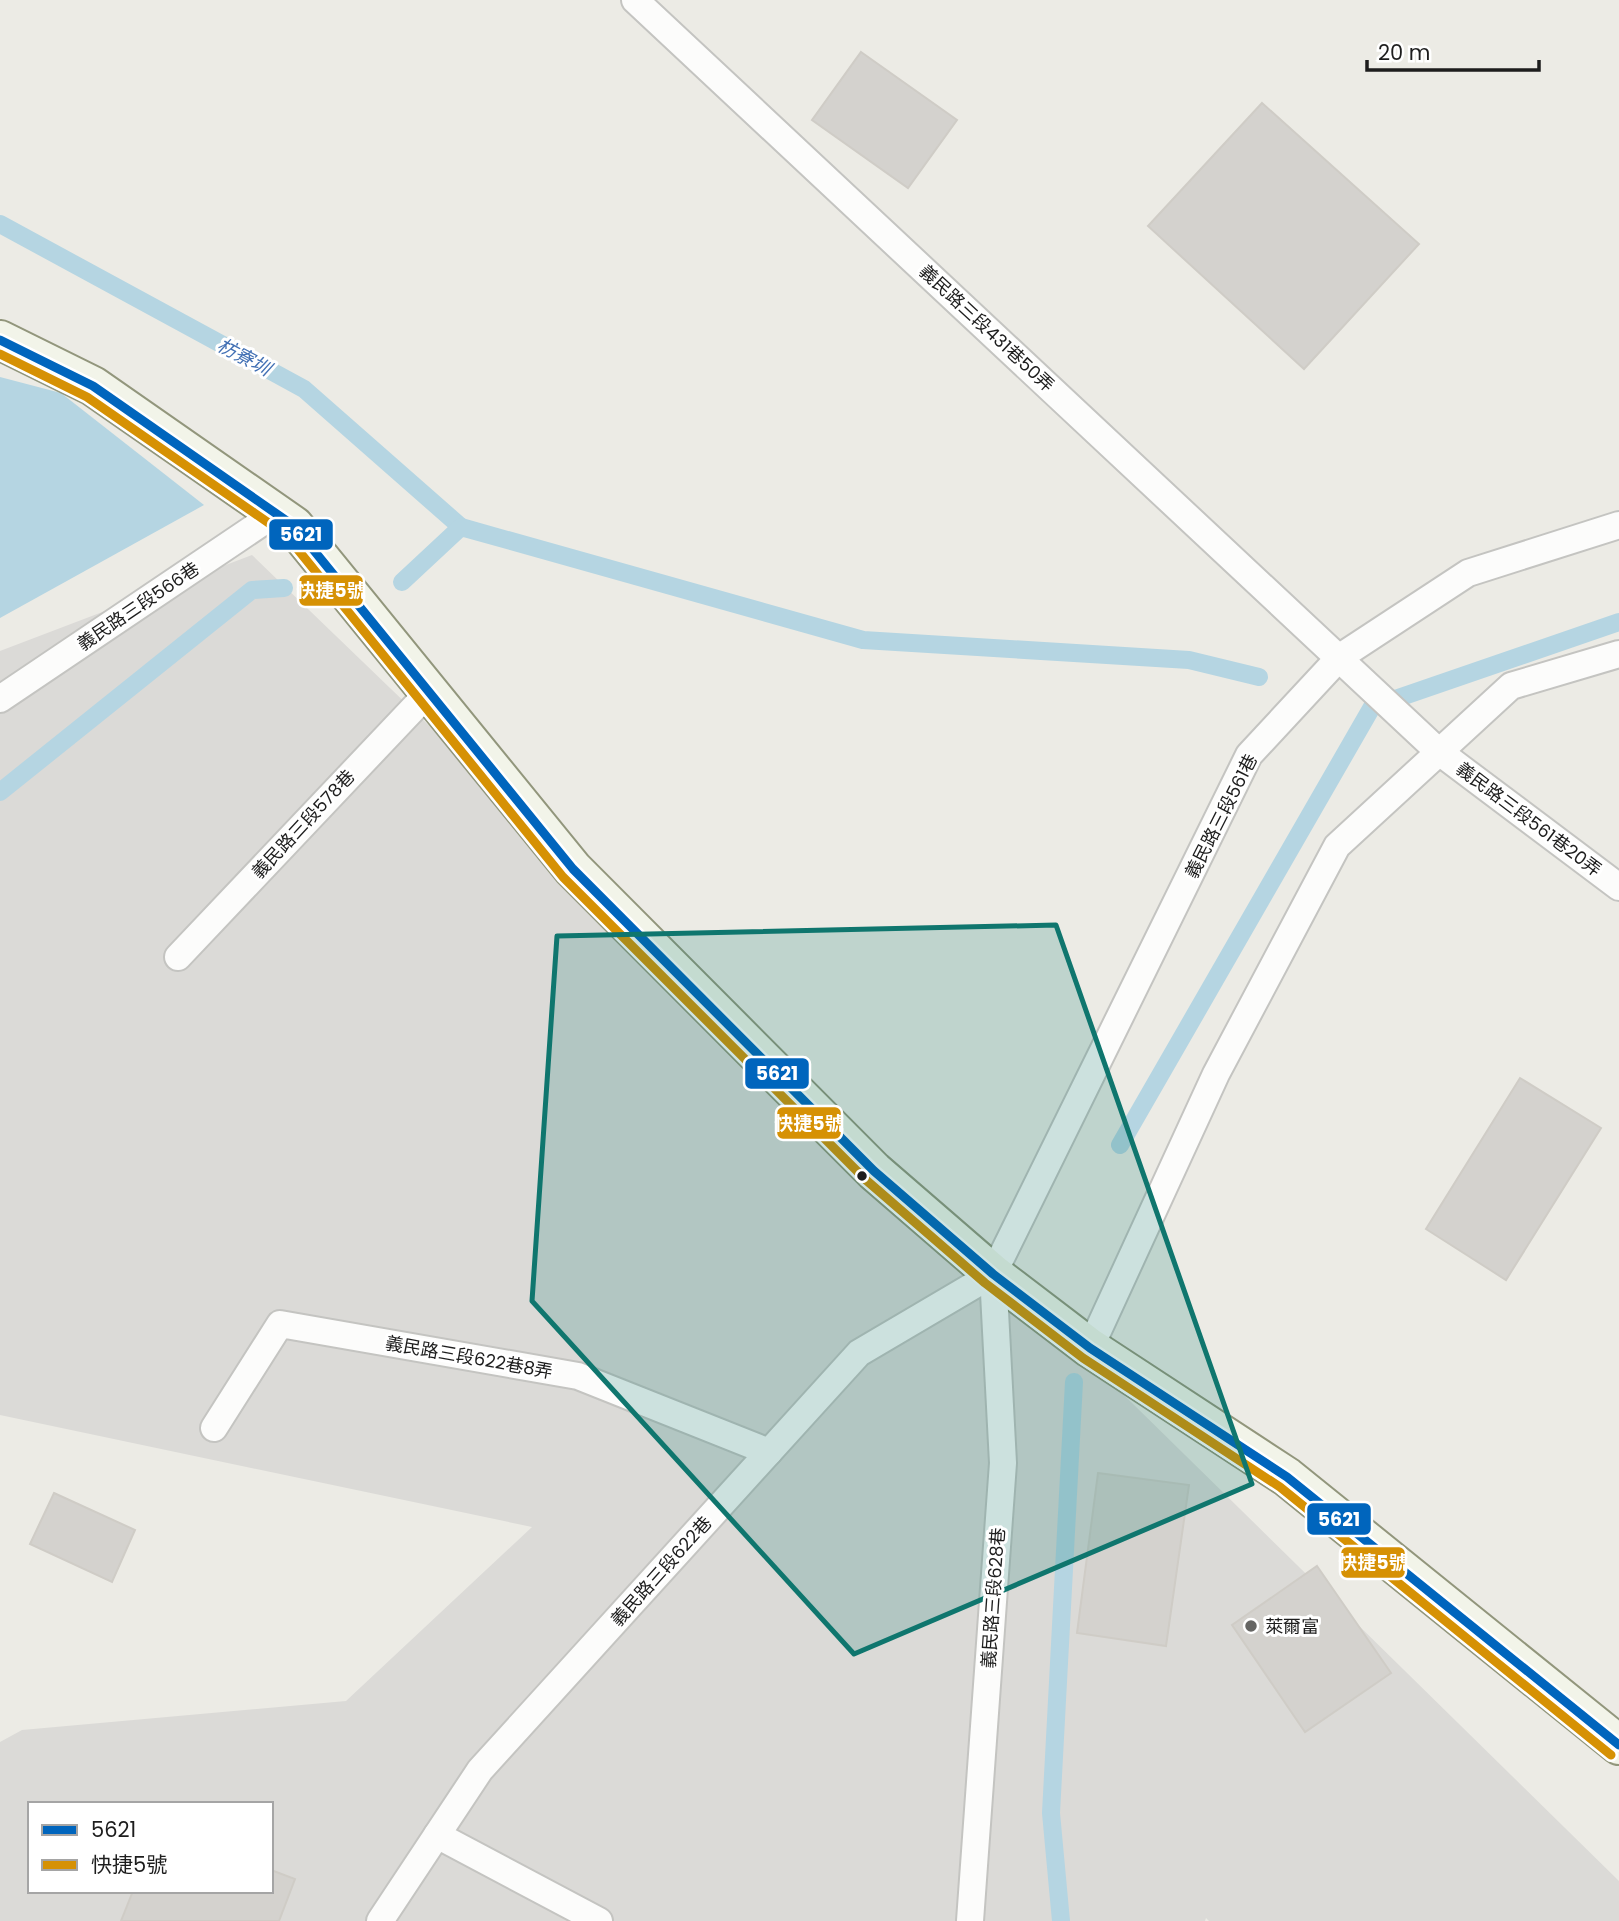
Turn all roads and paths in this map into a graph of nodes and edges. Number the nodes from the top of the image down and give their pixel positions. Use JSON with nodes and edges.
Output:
{"nodes":[{"id":1,"x":635,"y":0,"type":"edge"},
{"id":2,"x":0,"y":340,"type":"edge"},
{"id":3,"x":276,"y":513,"type":"junction"},
{"id":4,"x":1619,"y":526,"type":"edge"},
{"id":5,"x":1619,"y":654,"type":"edge"},
{"id":6,"x":1340,"y":657,"type":"junction"},
{"id":7,"x":429,"y":692,"type":"junction"},
{"id":8,"x":0,"y":699,"type":"edge"},
{"id":9,"x":1438,"y":751,"type":"junction"},
{"id":10,"x":1619,"y":887,"type":"edge"},
{"id":11,"x":178,"y":957,"type":"dead end"},
{"id":12,"x":993,"y":1274,"type":"junction"},
{"id":13,"x":1090,"y":1348,"type":"junction"},
{"id":14,"x":214,"y":1428,"type":"dead end"},
{"id":15,"x":769,"y":1452,"type":"junction"},
{"id":16,"x":1619,"y":1745,"type":"edge"},
{"id":17,"x":437,"y":1835,"type":"junction"},
{"id":18,"x":380,"y":1921,"type":"edge"},
{"id":19,"x":599,"y":1921,"type":"edge"},
{"id":20,"x":970,"y":1921,"type":"edge"}],
"edges":[{"from":1,"to":6,"type":"lane","name":"義民路三段431巷50弄"},
{"from":2,"to":3,"type":"main road"},
{"from":3,"to":7,"type":"main road"},
{"from":3,"to":8,"type":"lane","name":"義民路三段566巷"},
{"from":4,"to":6,"type":"lane","name":"義民路三段561巷"},
{"from":5,"to":9,"type":"lane"},
{"from":6,"to":9,"type":"lane","name":"義民路三段431巷50弄"},
{"from":6,"to":12,"type":"lane","name":"義民路三段561巷"},
{"from":7,"to":11,"type":"lane","name":"義民路三段578巷"},
{"from":7,"to":12,"type":"main road"},
{"from":9,"to":10,"type":"lane","name":"義民路三段561巷20弄"},
{"from":9,"to":13,"type":"lane"},
{"from":12,"to":13,"type":"main road"},
{"from":12,"to":15,"type":"lane","name":"義民路三段622巷"},
{"from":12,"to":20,"type":"lane","name":"義民路三段628巷"},
{"from":13,"to":16,"type":"main road"},
{"from":14,"to":15,"type":"lane","name":"義民路三段622巷8弄"},
{"from":15,"to":17,"type":"lane","name":"義民路三段622巷"},
{"from":17,"to":18,"type":"lane","name":"義民路三段622巷"},
{"from":17,"to":19,"type":"lane"}]}
